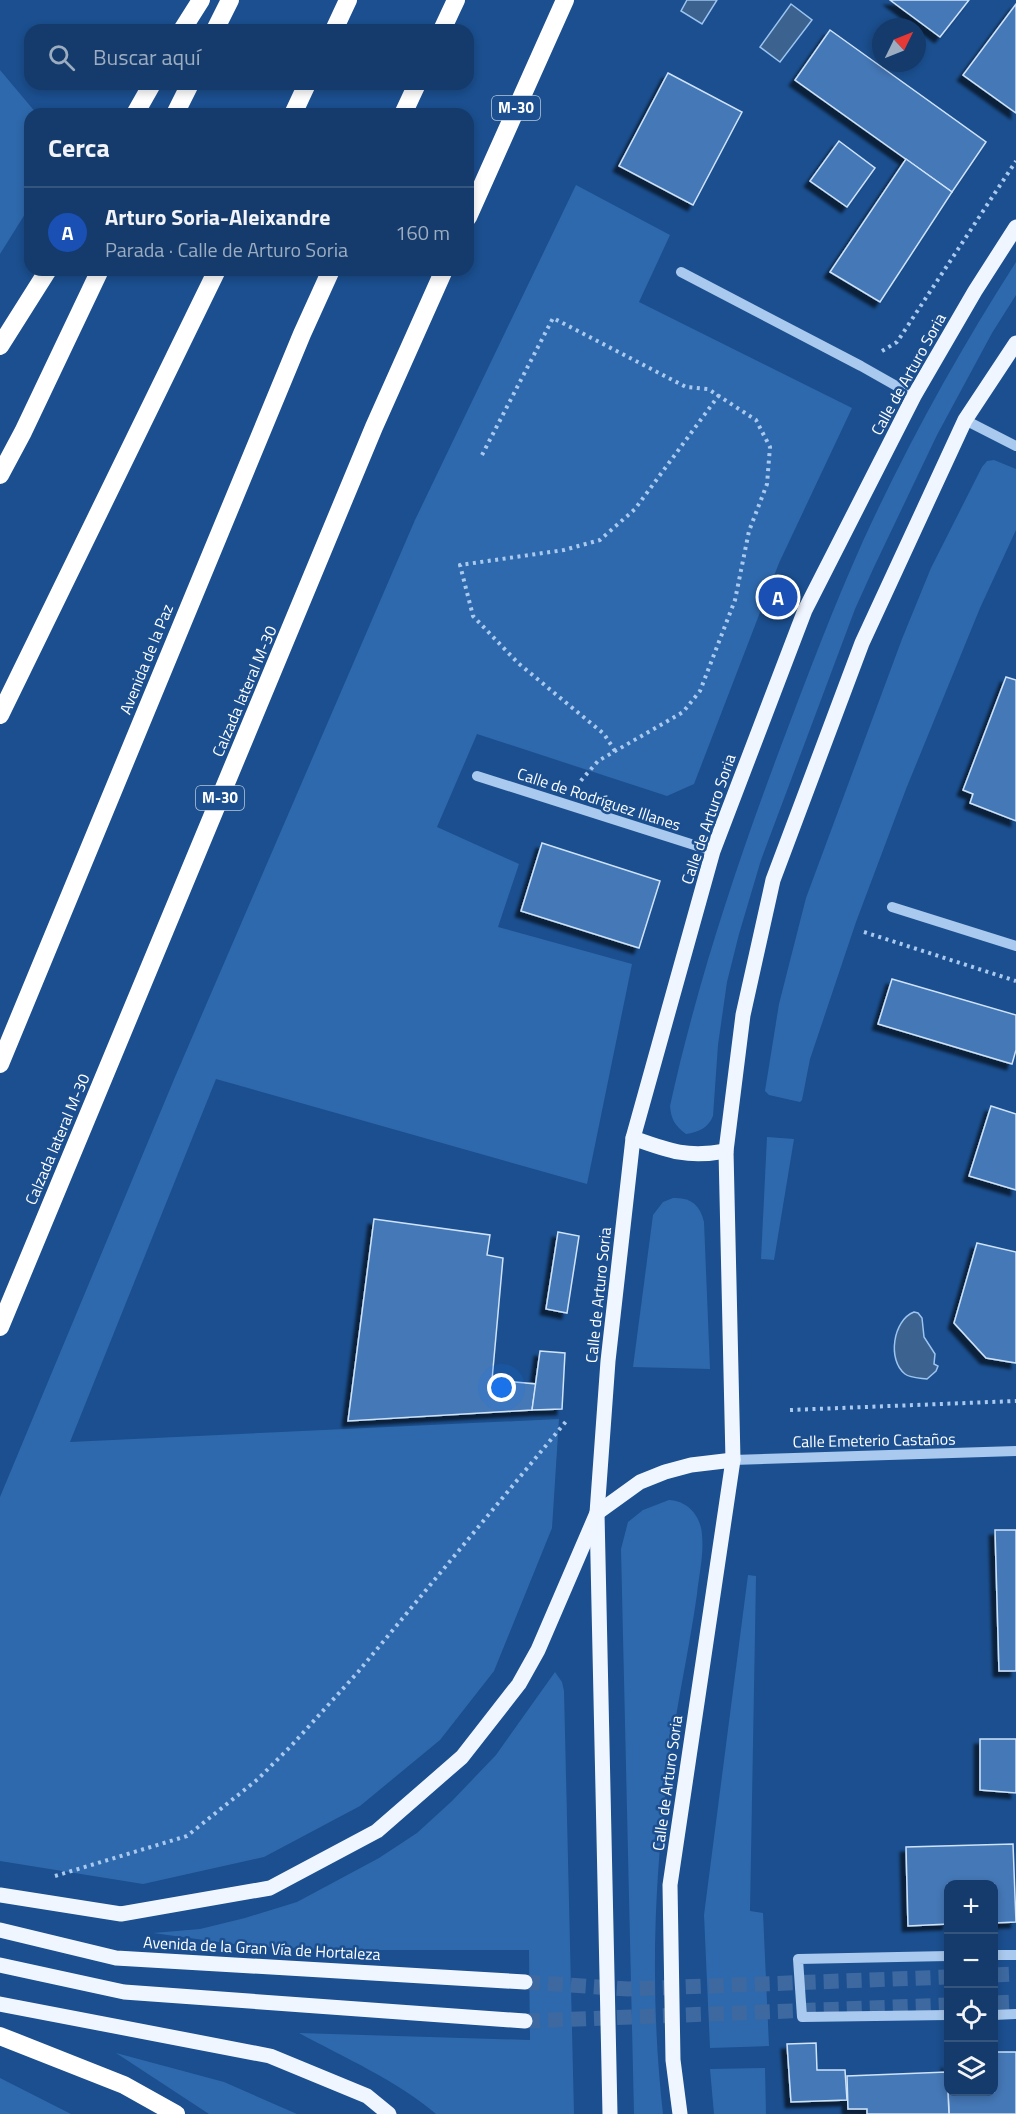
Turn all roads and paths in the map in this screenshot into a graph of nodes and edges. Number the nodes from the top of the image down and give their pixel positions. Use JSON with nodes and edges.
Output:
{"nodes":[{"id":1,"x":201,"y":0,"type":"edge"},
{"id":2,"x":230,"y":0,"type":"edge"},
{"id":3,"x":348,"y":0,"type":"edge"},
{"id":4,"x":456,"y":0,"type":"edge"},
{"id":5,"x":564,"y":0,"type":"edge"},
{"id":6,"x":186,"y":24,"type":"edge"},
{"id":7,"x":218,"y":24,"type":"edge"},
{"id":8,"x":337,"y":24,"type":"edge"},
{"id":9,"x":445,"y":24,"type":"edge"},
{"id":10,"x":149,"y":90,"type":"edge"},
{"id":11,"x":187,"y":90,"type":"edge"},
{"id":12,"x":305,"y":90,"type":"edge"},
{"id":13,"x":414,"y":90,"type":"edge"},
{"id":14,"x":138,"y":108,"type":"edge"},
{"id":15,"x":178,"y":108,"type":"edge"},
{"id":16,"x":296,"y":108,"type":"edge"},
{"id":17,"x":406,"y":108,"type":"edge"},
{"id":18,"x":1016,"y":161,"type":"edge"},
{"id":19,"x":474,"y":203,"type":"edge"},
{"id":20,"x":1016,"y":227,"type":"edge"},
{"id":21,"x":681,"y":272,"type":"dead end"},
{"id":22,"x":44,"y":276,"type":"edge"},
{"id":23,"x":97,"y":276,"type":"edge"},
{"id":24,"x":214,"y":276,"type":"edge"},
{"id":25,"x":328,"y":276,"type":"edge"},
{"id":26,"x":441,"y":276,"type":"edge"},
{"id":27,"x":1016,"y":343,"type":"edge"},
{"id":28,"x":0,"y":346,"type":"edge"},
{"id":29,"x":879,"y":352,"type":"dead end"},
{"id":30,"x":718,"y":395,"type":"junction"},
{"id":31,"x":914,"y":396,"type":"junction"},
{"id":32,"x":965,"y":420,"type":"junction"},
{"id":33,"x":1016,"y":446,"type":"edge"},
{"id":34,"x":482,"y":455,"type":"dead end"},
{"id":35,"x":0,"y":475,"type":"edge"},
{"id":36,"x":0,"y":715,"type":"edge"},
{"id":37,"x":615,"y":751,"type":"junction"},
{"id":38,"x":477,"y":776,"type":"dead end"},
{"id":39,"x":561,"y":802,"type":"junction"},
{"id":40,"x":713,"y":850,"type":"junction"},
{"id":41,"x":892,"y":907,"type":"dead end"},
{"id":42,"x":864,"y":932,"type":"dead end"},
{"id":43,"x":1016,"y":946,"type":"edge"},
{"id":44,"x":1016,"y":981,"type":"edge"},
{"id":45,"x":0,"y":1064,"type":"edge"},
{"id":46,"x":633,"y":1138,"type":"junction"},
{"id":47,"x":726,"y":1151,"type":"junction"},
{"id":48,"x":0,"y":1327,"type":"edge"},
{"id":49,"x":1016,"y":1401,"type":"edge"},
{"id":50,"x":790,"y":1410,"type":"dead end"},
{"id":51,"x":568,"y":1419,"type":"dead end"},
{"id":52,"x":1016,"y":1451,"type":"edge"},
{"id":53,"x":733,"y":1460,"type":"junction"},
{"id":54,"x":597,"y":1513,"type":"junction"},
{"id":55,"x":54,"y":1876,"type":"dead end"},
{"id":56,"x":0,"y":1895,"type":"edge"},
{"id":57,"x":0,"y":1930,"type":"edge"},
{"id":58,"x":998,"y":1955,"type":"edge"},
{"id":59,"x":1016,"y":1955,"type":"edge"},
{"id":60,"x":944,"y":1956,"type":"edge"},
{"id":61,"x":0,"y":1965,"type":"edge"},
{"id":62,"x":525,"y":1982,"type":"tunnel mouth"},
{"id":63,"x":0,"y":2004,"type":"edge"},
{"id":64,"x":1016,"y":2014,"type":"edge"},
{"id":65,"x":944,"y":2015,"type":"edge"},
{"id":66,"x":998,"y":2015,"type":"edge"},
{"id":67,"x":525,"y":2021,"type":"tunnel mouth"},
{"id":68,"x":0,"y":2036,"type":"edge"},
{"id":69,"x":176,"y":2114,"type":"edge"},
{"id":70,"x":389,"y":2114,"type":"edge"},
{"id":71,"x":610,"y":2114,"type":"edge"},
{"id":72,"x":680,"y":2114,"type":"edge"}],
"edges":[{"from":1,"to":6,"type":"highway"},
{"from":2,"to":7,"type":"highway"},
{"from":3,"to":8,"type":"highway"},
{"from":4,"to":9,"type":"highway"},
{"from":5,"to":19,"type":"highway","number":"M-30"},
{"from":10,"to":14,"type":"highway"},
{"from":11,"to":15,"type":"highway"},
{"from":12,"to":16,"type":"highway"},
{"from":13,"to":17,"type":"highway"},
{"from":18,"to":29,"type":"path"},
{"from":20,"to":31,"type":"main road","name":"Calle de Arturo Soria"},
{"from":21,"to":31,"type":"street"},
{"from":22,"to":28,"type":"highway"},
{"from":23,"to":35,"type":"highway"},
{"from":24,"to":36,"type":"highway"},
{"from":25,"to":45,"type":"highway","name":"Avenida de la Paz"},
{"from":26,"to":48,"type":"highway","name":"Calzada lateral M-30","number":"M-30"},
{"from":27,"to":32,"type":"main road","name":"Calle de Arturo Soria"},
{"from":30,"to":34,"type":"path"},
{"from":30,"to":37,"type":"path"},
{"from":30,"to":37,"type":"path"},
{"from":31,"to":40,"type":"main road","name":"Calle de Arturo Soria"},
{"from":32,"to":33,"type":"street"},
{"from":32,"to":47,"type":"main road","name":"Calle de Arturo Soria"},
{"from":37,"to":39,"type":"path"},
{"from":38,"to":39,"type":"street","name":"Calle de Rodríguez Illanes"},
{"from":39,"to":40,"type":"street","name":"Calle de Rodríguez Illanes"},
{"from":40,"to":46,"type":"main road","name":"Calle de Arturo Soria"},
{"from":41,"to":43,"type":"street"},
{"from":42,"to":44,"type":"path"},
{"from":46,"to":47,"type":"main road"},
{"from":46,"to":54,"type":"main road","name":"Calle de Arturo Soria"},
{"from":47,"to":53,"type":"main road","name":"Calle de Arturo Soria"},
{"from":49,"to":50,"type":"path"},
{"from":51,"to":55,"type":"path"},
{"from":52,"to":53,"type":"street","name":"Calle Emeterio Castaños"},
{"from":53,"to":54,"type":"main road"},
{"from":53,"to":72,"type":"main road","name":"Calle de Arturo Soria"},
{"from":54,"to":56,"type":"main road"},
{"from":54,"to":71,"type":"main road","name":"Calle de Arturo Soria"},
{"from":57,"to":62,"type":"main road","name":"Avenida de la Gran Vía de Hortaleza"},
{"from":58,"to":59,"type":"street"},
{"from":60,"to":65,"type":"street"},
{"from":61,"to":67,"type":"main road"},
{"from":63,"to":70,"type":"main road"},
{"from":64,"to":66,"type":"street"},
{"from":68,"to":69,"type":"highway"}]}
